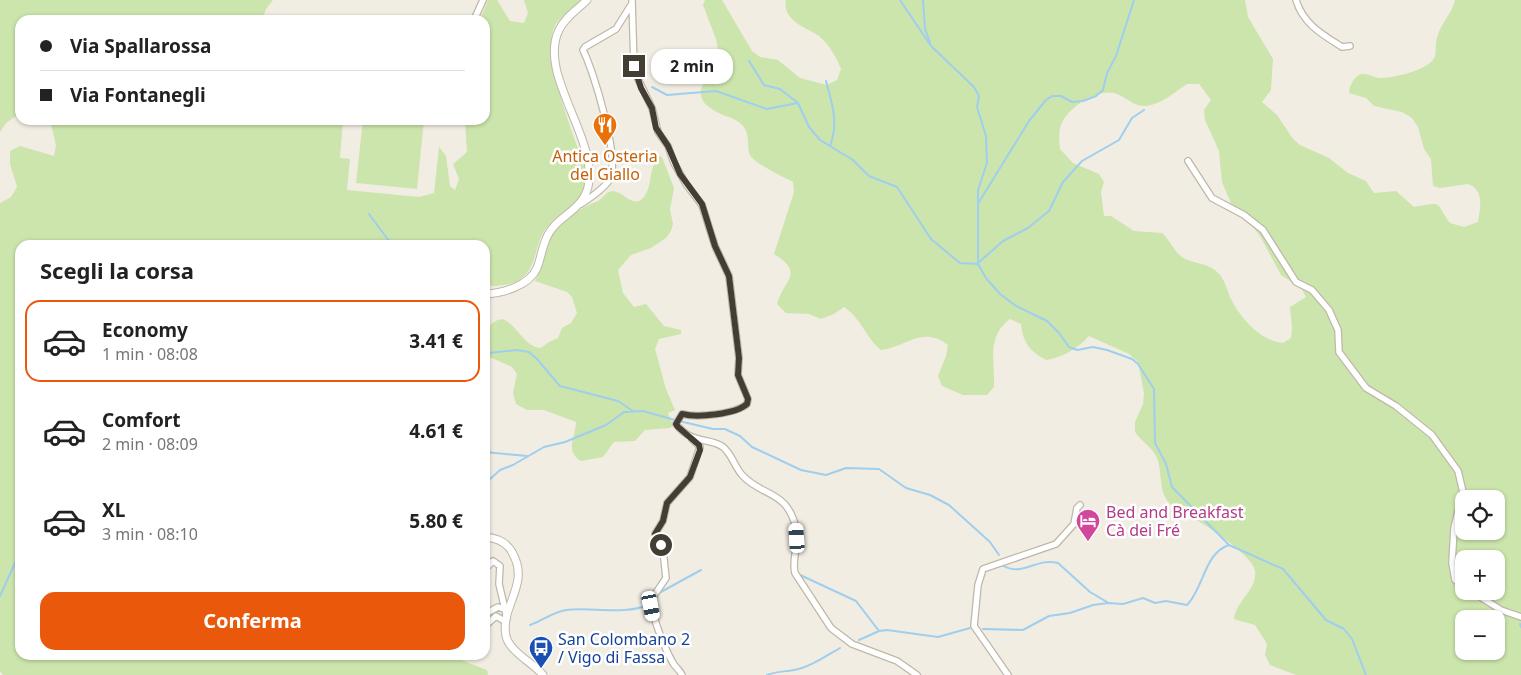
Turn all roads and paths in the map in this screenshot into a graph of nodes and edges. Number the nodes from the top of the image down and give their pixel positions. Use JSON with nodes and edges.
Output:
{"nodes":[{"id":1,"x":483,"y":0,"type":"edge"},
{"id":2,"x":587,"y":0,"type":"edge"},
{"id":3,"x":1296,"y":0,"type":"edge"},
{"id":4,"x":632,"y":2,"type":"edge"},
{"id":5,"x":476,"y":15,"type":"edge"},
{"id":6,"x":1350,"y":46,"type":"dead end"},
{"id":7,"x":1188,"y":161,"type":"dead end"},
{"id":8,"x":581,"y":204,"type":"junction"},
{"id":9,"x":490,"y":294,"type":"edge"},
{"id":10,"x":688,"y":436,"type":"junction"},
{"id":11,"x":1080,"y":504,"type":"dead end"},
{"id":12,"x":490,"y":537,"type":"edge"},
{"id":13,"x":490,"y":564,"type":"edge"},
{"id":14,"x":1455,"y":580,"type":"edge"},
{"id":15,"x":1485,"y":600,"type":"edge"},
{"id":16,"x":504,"y":609,"type":"junction"},
{"id":17,"x":490,"y":611,"type":"edge"},
{"id":18,"x":1521,"y":617,"type":"edge"},
{"id":19,"x":506,"y":620,"type":"junction"},
{"id":20,"x":490,"y":621,"type":"edge"},
{"id":21,"x":543,"y":675,"type":"edge"},
{"id":22,"x":682,"y":675,"type":"edge"},
{"id":23,"x":917,"y":675,"type":"edge"},
{"id":24,"x":1008,"y":675,"type":"edge"}],
"edges":[{"from":1,"to":5,"type":"street"},
{"from":2,"to":8,"type":"street"},
{"from":3,"to":6,"type":"street"},
{"from":4,"to":8,"type":"street"},
{"from":4,"to":10,"type":"street"},
{"from":7,"to":14,"type":"street"},
{"from":8,"to":9,"type":"street"},
{"from":10,"to":22,"type":"street"},
{"from":10,"to":23,"type":"street"},
{"from":11,"to":24,"type":"street"},
{"from":12,"to":19,"type":"street"},
{"from":13,"to":16,"type":"street"},
{"from":15,"to":18,"type":"street"},
{"from":16,"to":17,"type":"street"},
{"from":16,"to":19,"type":"street"},
{"from":19,"to":20,"type":"street"},
{"from":19,"to":21,"type":"street"}]}
